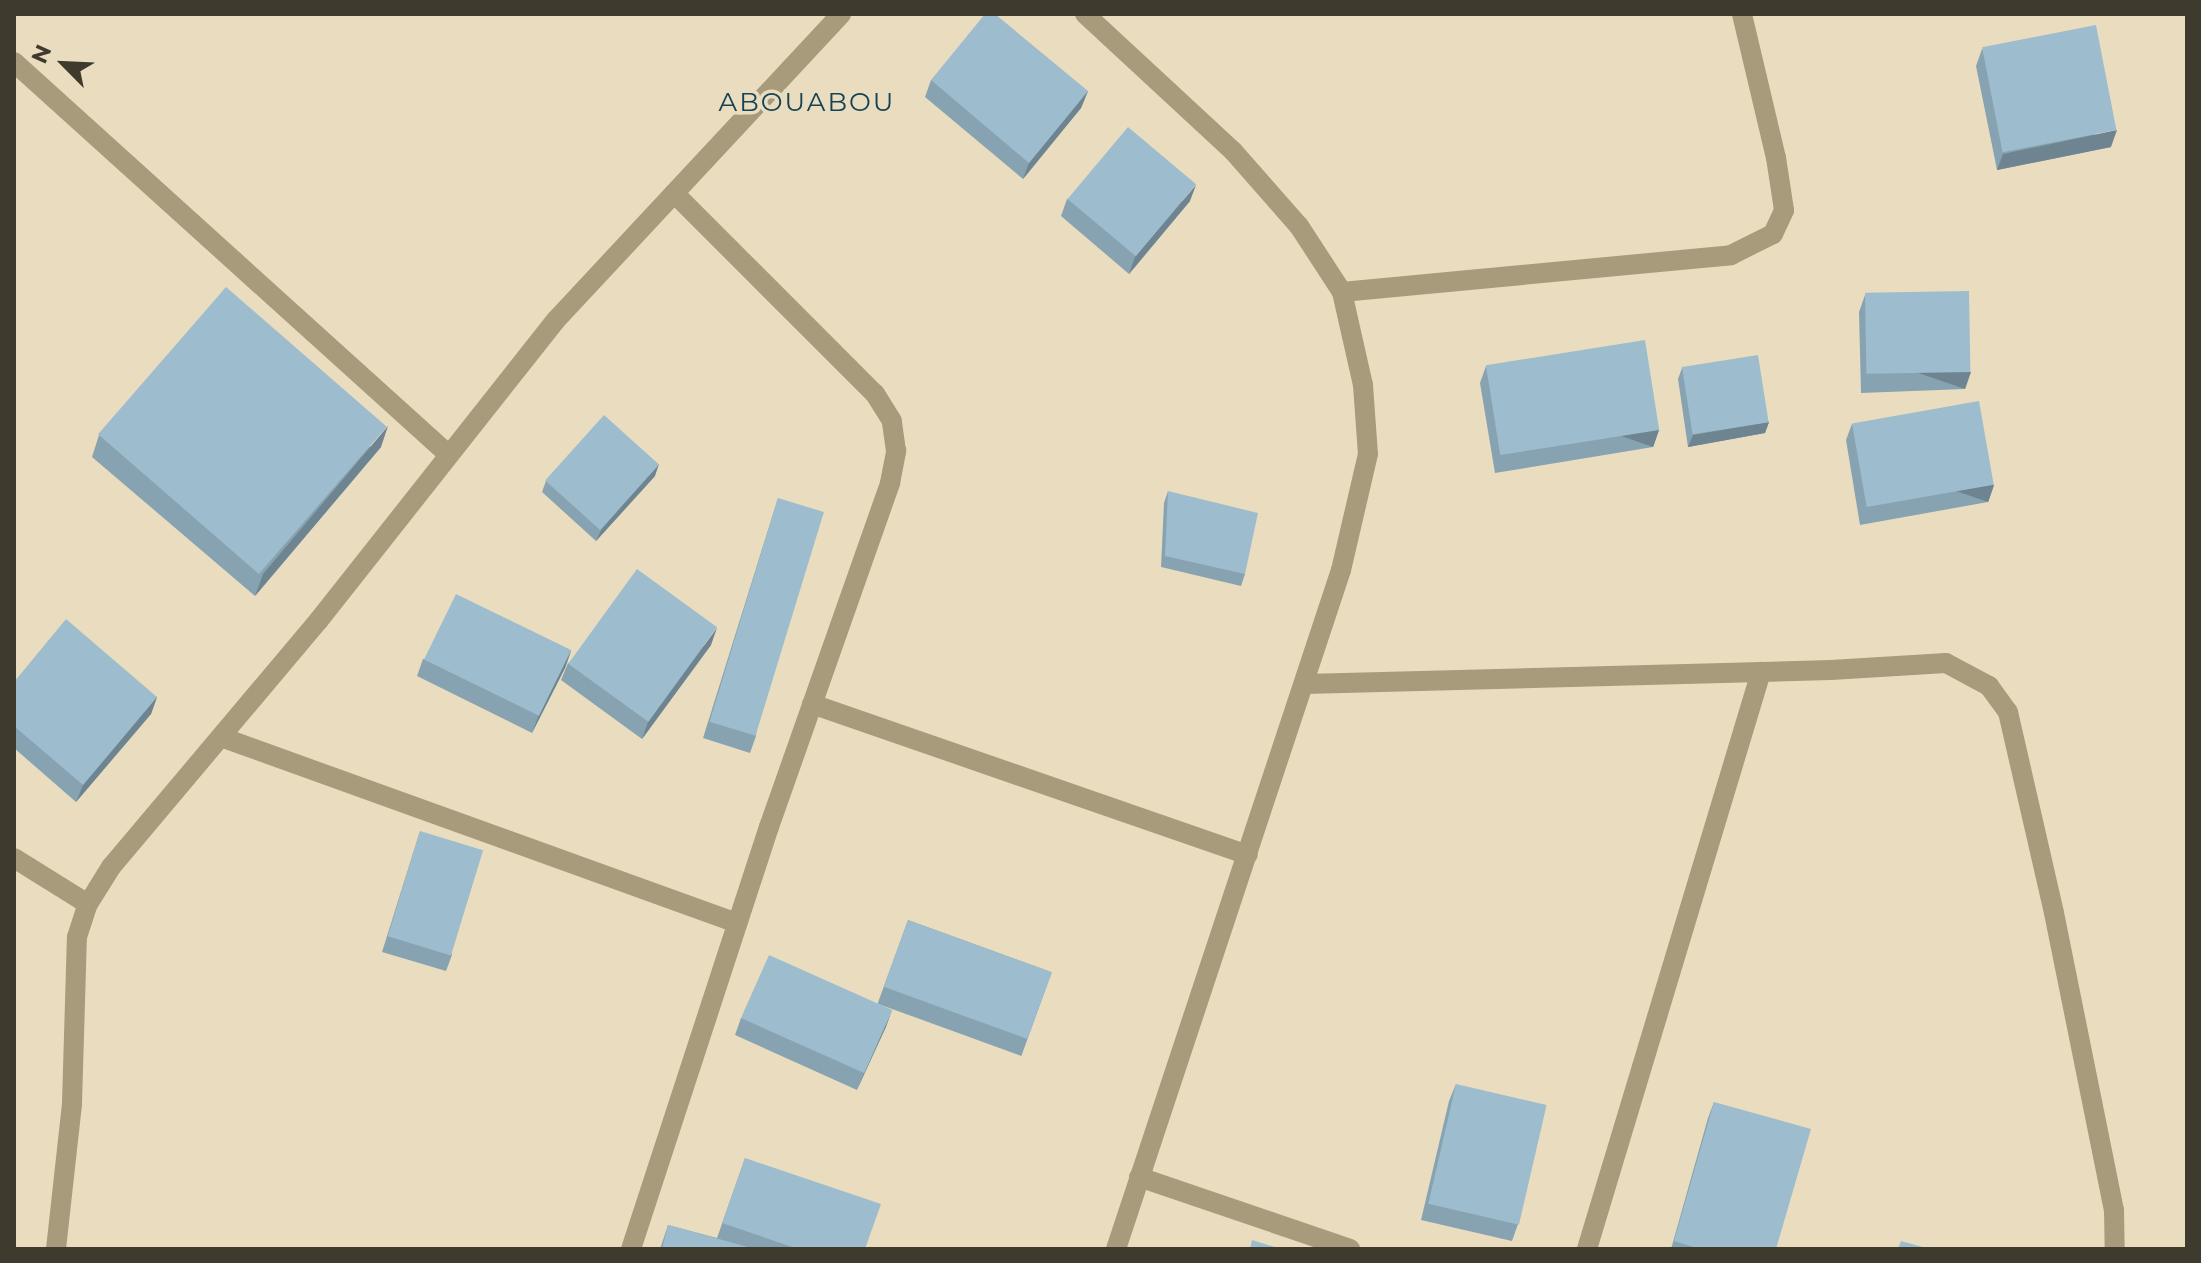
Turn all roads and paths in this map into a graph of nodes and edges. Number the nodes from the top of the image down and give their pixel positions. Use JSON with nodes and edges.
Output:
{"nodes":[{"id":1,"x":841,"y":14,"type":"edge"},
{"id":2,"x":1085,"y":14,"type":"edge"},
{"id":3,"x":1742,"y":14,"type":"edge"},
{"id":4,"x":14,"y":62,"type":"edge"},
{"id":5,"x":674,"y":193,"type":"junction"},
{"id":6,"x":1342,"y":292,"type":"junction"},
{"id":7,"x":449,"y":455,"type":"junction"},
{"id":8,"x":1761,"y":672,"type":"junction"},
{"id":9,"x":1305,"y":684,"type":"junction"},
{"id":10,"x":812,"y":704,"type":"junction"},
{"id":11,"x":221,"y":737,"type":"junction"},
{"id":12,"x":1248,"y":855,"type":"junction"},
{"id":13,"x":14,"y":858,"type":"edge"},
{"id":14,"x":88,"y":904,"type":"junction"},
{"id":15,"x":737,"y":923,"type":"junction"},
{"id":16,"x":1139,"y":1177,"type":"junction"},
{"id":17,"x":56,"y":1249,"type":"edge"},
{"id":18,"x":631,"y":1249,"type":"edge"},
{"id":19,"x":1116,"y":1249,"type":"edge"},
{"id":20,"x":1350,"y":1249,"type":"edge"},
{"id":21,"x":1587,"y":1249,"type":"edge"},
{"id":22,"x":2115,"y":1249,"type":"edge"}],
"edges":[{"from":1,"to":5,"type":"street"},
{"from":2,"to":6,"type":"street"},
{"from":3,"to":6,"type":"street"},
{"from":4,"to":7,"type":"street"},
{"from":5,"to":7,"type":"street"},
{"from":5,"to":10,"type":"street"},
{"from":6,"to":9,"type":"street"},
{"from":7,"to":11,"type":"street"},
{"from":8,"to":9,"type":"street"},
{"from":8,"to":21,"type":"street"},
{"from":8,"to":22,"type":"street"},
{"from":9,"to":12,"type":"street"},
{"from":10,"to":12,"type":"street"},
{"from":10,"to":15,"type":"street"},
{"from":11,"to":14,"type":"street"},
{"from":11,"to":15,"type":"street"},
{"from":12,"to":16,"type":"street"},
{"from":13,"to":14,"type":"street"},
{"from":14,"to":17,"type":"street"},
{"from":15,"to":18,"type":"street"},
{"from":16,"to":19,"type":"street"},
{"from":16,"to":20,"type":"street"}]}
